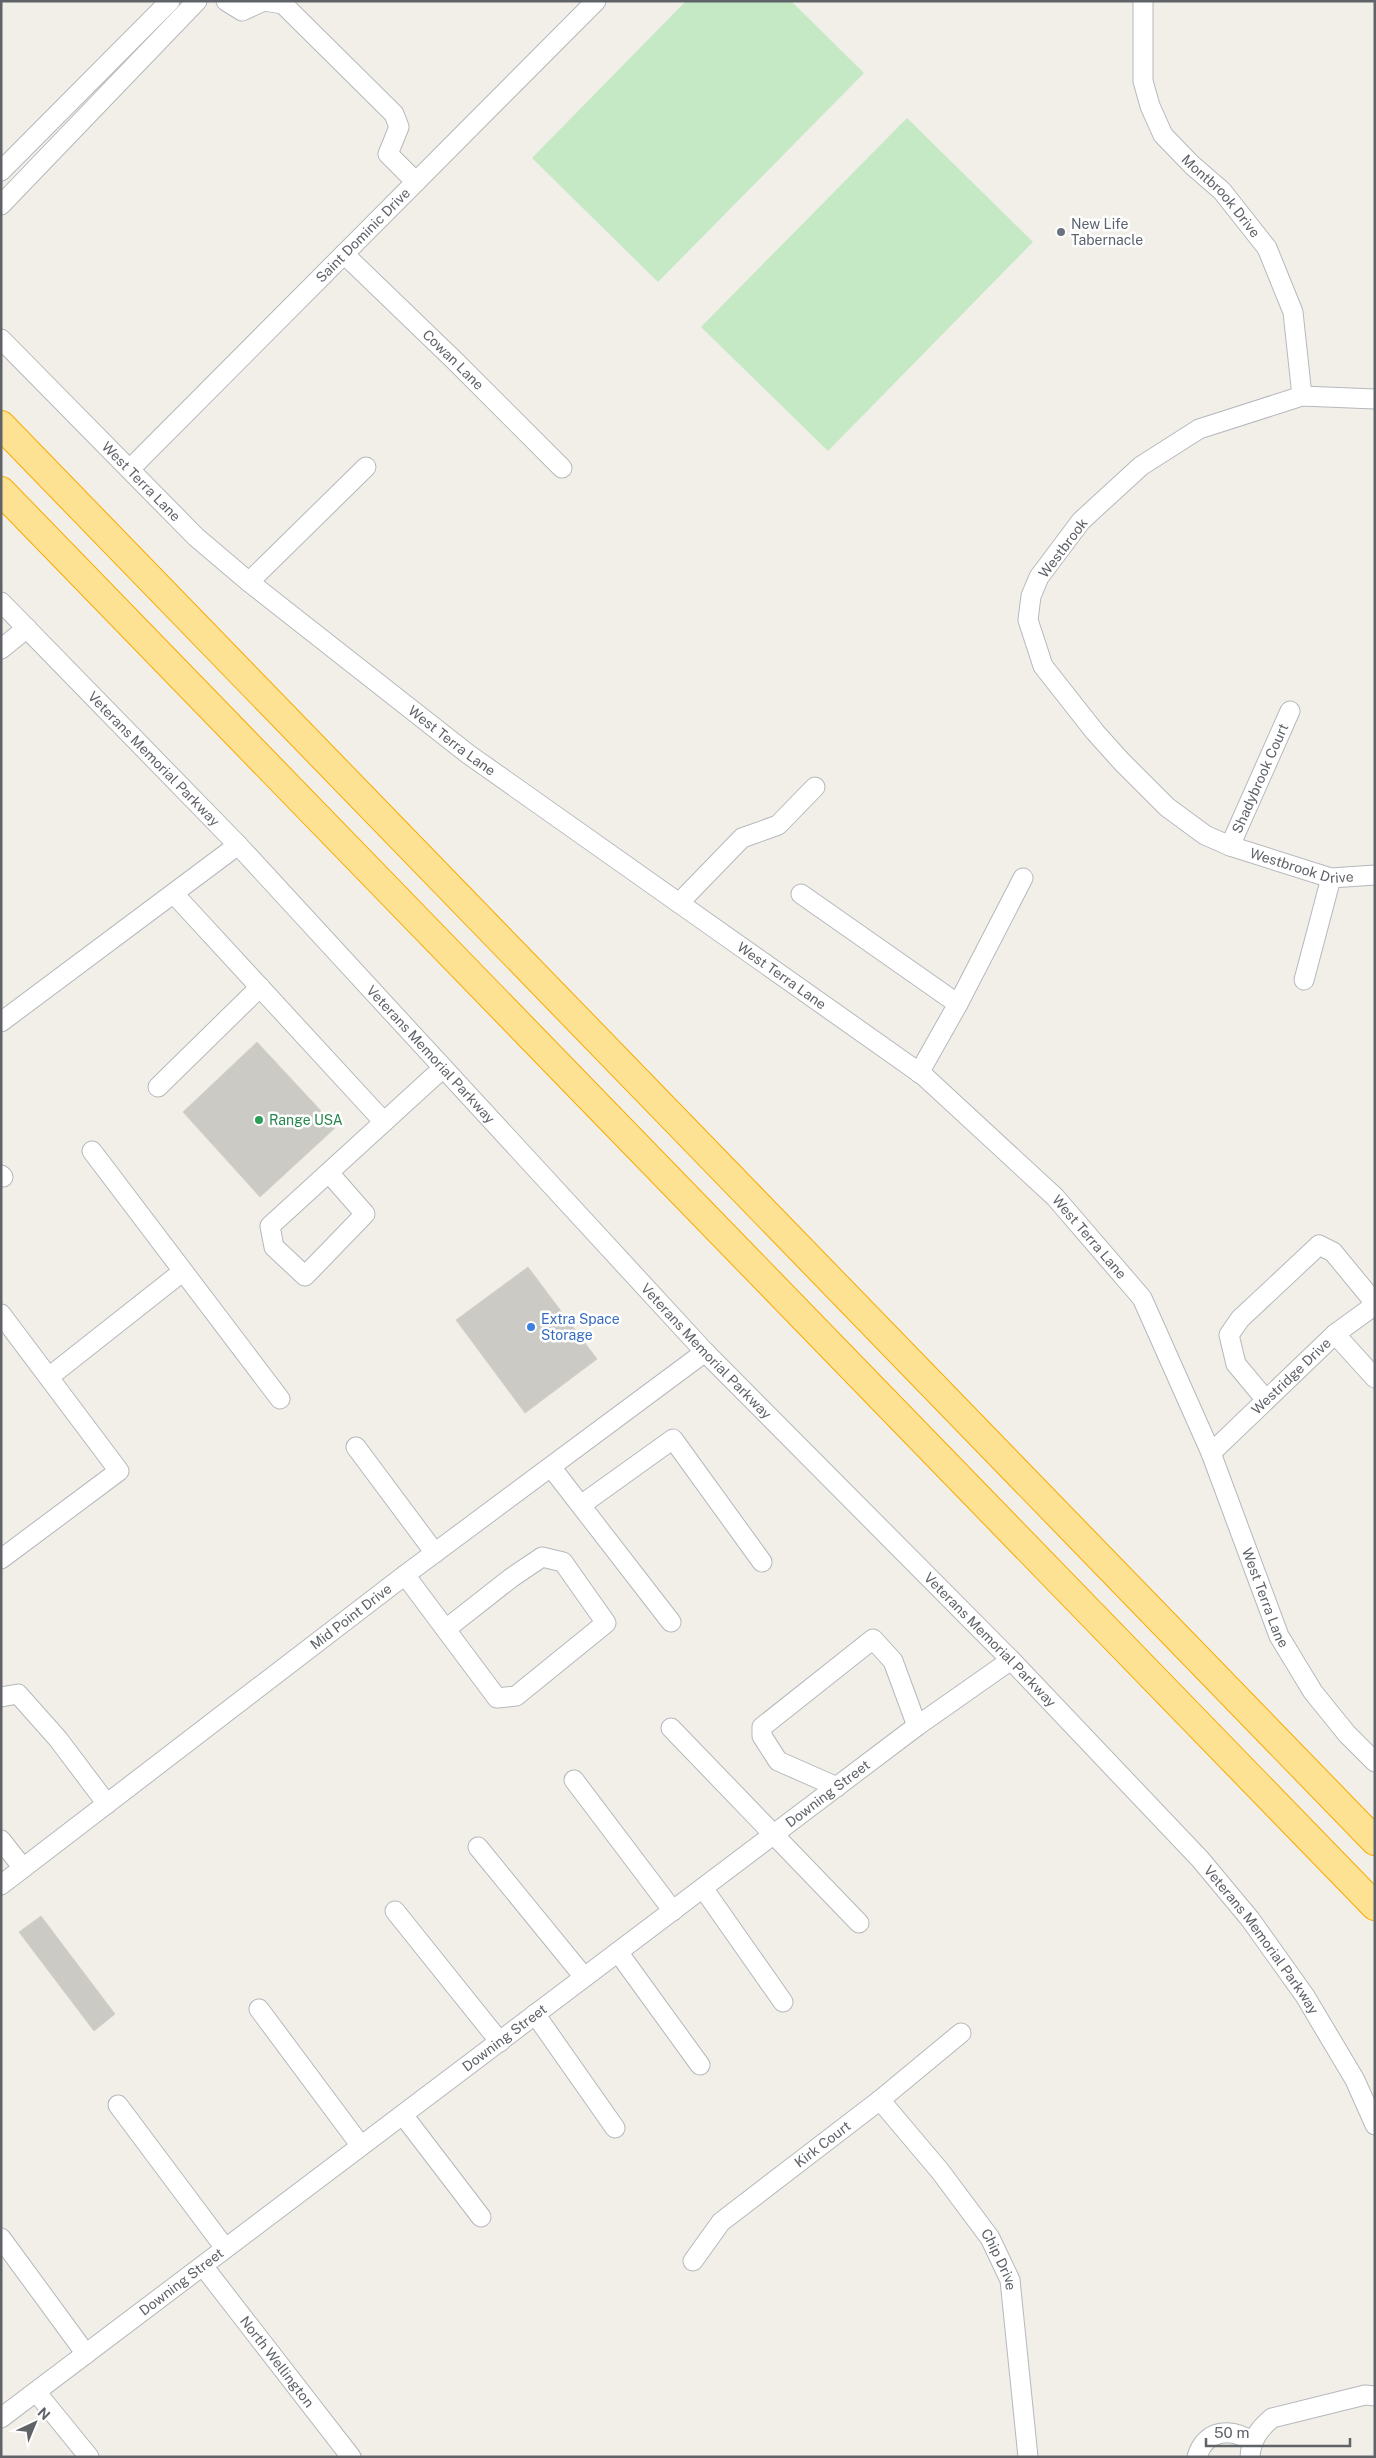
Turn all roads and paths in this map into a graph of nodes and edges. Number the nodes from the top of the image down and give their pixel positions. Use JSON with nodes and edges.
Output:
{"nodes":[{"id":1,"x":170,"y":1,"type":"edge"},
{"id":2,"x":197,"y":1,"type":"edge"},
{"id":3,"x":226,"y":1,"type":"edge"},
{"id":4,"x":596,"y":1,"type":"edge"},
{"id":5,"x":1143,"y":1,"type":"edge"},
{"id":6,"x":1,"y":171,"type":"edge"},
{"id":7,"x":416,"y":182,"type":"junction"},
{"id":8,"x":1,"y":205,"type":"edge"},
{"id":9,"x":344,"y":254,"type":"junction"},
{"id":10,"x":1,"y":339,"type":"edge"},
{"id":11,"x":1302,"y":396,"type":"junction"},
{"id":12,"x":1375,"y":399,"type":"edge"},
{"id":13,"x":1,"y":425,"type":"edge"},
{"id":14,"x":366,"y":467,"type":"dead end"},
{"id":15,"x":562,"y":468,"type":"dead end"},
{"id":16,"x":130,"y":470,"type":"junction"},
{"id":17,"x":1,"y":492,"type":"edge"},
{"id":18,"x":249,"y":582,"type":"junction"},
{"id":19,"x":1,"y":602,"type":"edge"},
{"id":20,"x":27,"y":628,"type":"junction"},
{"id":21,"x":1,"y":649,"type":"edge"},
{"id":22,"x":1290,"y":711,"type":"dead end"},
{"id":23,"x":815,"y":787,"type":"dead end"},
{"id":24,"x":238,"y":845,"type":"junction"},
{"id":25,"x":1230,"y":846,"type":"junction"},
{"id":26,"x":1375,"y":875,"type":"edge"},
{"id":27,"x":1023,"y":878,"type":"dead end"},
{"id":28,"x":1331,"y":878,"type":"junction"},
{"id":29,"x":174,"y":894,"type":"junction"},
{"id":30,"x":802,"y":894,"type":"dead end"},
{"id":31,"x":679,"y":903,"type":"junction"},
{"id":32,"x":1304,"y":980,"type":"dead end"},
{"id":33,"x":260,"y":987,"type":"junction"},
{"id":34,"x":958,"y":1004,"type":"junction"},
{"id":35,"x":1,"y":1022,"type":"edge"},
{"id":36,"x":443,"y":1068,"type":"junction"},
{"id":37,"x":919,"y":1073,"type":"junction"},
{"id":38,"x":158,"y":1087,"type":"dead end"},
{"id":39,"x":384,"y":1122,"type":"junction"},
{"id":40,"x":92,"y":1151,"type":"dead end"},
{"id":41,"x":328,"y":1173,"type":"junction"},
{"id":42,"x":182,"y":1272,"type":"junction"},
{"id":43,"x":1375,"y":1304,"type":"edge"},
{"id":44,"x":1,"y":1314,"type":"edge"},
{"id":45,"x":1335,"y":1334,"type":"junction"},
{"id":46,"x":705,"y":1352,"type":"junction"},
{"id":47,"x":49,"y":1377,"type":"junction"},
{"id":48,"x":1375,"y":1378,"type":"edge"},
{"id":49,"x":280,"y":1399,"type":"dead end"},
{"id":50,"x":1266,"y":1400,"type":"junction"},
{"id":51,"x":356,"y":1447,"type":"dead end"},
{"id":52,"x":1211,"y":1453,"type":"junction"},
{"id":53,"x":551,"y":1467,"type":"junction"},
{"id":54,"x":581,"y":1505,"type":"junction"},
{"id":55,"x":435,"y":1553,"type":"junction"},
{"id":56,"x":1,"y":1559,"type":"edge"},
{"id":57,"x":762,"y":1562,"type":"dead end"},
{"id":58,"x":405,"y":1575,"type":"junction"},
{"id":59,"x":671,"y":1622,"type":"dead end"},
{"id":60,"x":446,"y":1629,"type":"junction"},
{"id":61,"x":1010,"y":1660,"type":"junction"},
{"id":62,"x":1,"y":1697,"type":"edge"},
{"id":63,"x":917,"y":1726,"type":"junction"},
{"id":64,"x":670,"y":1728,"type":"dead end"},
{"id":65,"x":1375,"y":1762,"type":"edge"},
{"id":66,"x":574,"y":1780,"type":"dead end"},
{"id":67,"x":837,"y":1787,"type":"junction"},
{"id":68,"x":107,"y":1804,"type":"junction"},
{"id":69,"x":773,"y":1835,"type":"junction"},
{"id":70,"x":1,"y":1840,"type":"edge"},
{"id":71,"x":1375,"y":1841,"type":"edge"},
{"id":72,"x":478,"y":1848,"type":"dead end"},
{"id":73,"x":23,"y":1868,"type":"junction"},
{"id":74,"x":1,"y":1885,"type":"edge"},
{"id":75,"x":703,"y":1888,"type":"junction"},
{"id":76,"x":1375,"y":1906,"type":"edge"},
{"id":77,"x":394,"y":1911,"type":"dead end"},
{"id":78,"x":673,"y":1911,"type":"junction"},
{"id":79,"x":859,"y":1923,"type":"dead end"},
{"id":80,"x":618,"y":1952,"type":"junction"},
{"id":81,"x":584,"y":1977,"type":"junction"},
{"id":82,"x":783,"y":2002,"type":"dead end"},
{"id":83,"x":259,"y":2008,"type":"dead end"},
{"id":84,"x":535,"y":2014,"type":"junction"},
{"id":85,"x":961,"y":2034,"type":"dead end"},
{"id":86,"x":500,"y":2042,"type":"junction"},
{"id":87,"x":700,"y":2065,"type":"dead end"},
{"id":88,"x":880,"y":2100,"type":"junction"},
{"id":89,"x":118,"y":2105,"type":"dead end"},
{"id":90,"x":403,"y":2115,"type":"junction"},
{"id":91,"x":1375,"y":2125,"type":"edge"},
{"id":92,"x":614,"y":2128,"type":"dead end"},
{"id":93,"x":361,"y":2146,"type":"junction"},
{"id":94,"x":481,"y":2218,"type":"dead end"},
{"id":95,"x":1,"y":2238,"type":"edge"},
{"id":96,"x":225,"y":2248,"type":"junction"},
{"id":97,"x":693,"y":2261,"type":"dead end"},
{"id":98,"x":202,"y":2266,"type":"junction"},
{"id":99,"x":86,"y":2354,"type":"junction"},
{"id":100,"x":37,"y":2393,"type":"junction"},
{"id":101,"x":1375,"y":2396,"type":"edge"},
{"id":102,"x":1,"y":2418,"type":"edge"},
{"id":103,"x":1251,"y":2449,"type":"edge"},
{"id":104,"x":89,"y":2457,"type":"edge"},
{"id":105,"x":351,"y":2457,"type":"edge"},
{"id":106,"x":1028,"y":2457,"type":"edge"},
{"id":107,"x":1197,"y":2457,"type":"edge"}],
"edges":[{"from":1,"to":6,"type":"street"},
{"from":2,"to":8,"type":"street"},
{"from":3,"to":7,"type":"street"},
{"from":4,"to":7,"type":"street","name":"Saint Dominic Drive"},
{"from":5,"to":11,"type":"street","name":"Montbrook Drive"},
{"from":7,"to":9,"type":"street","name":"Saint Dominic Drive"},
{"from":9,"to":15,"type":"street","name":"Cowan Lane"},
{"from":9,"to":16,"type":"street","name":"Saint Dominic Drive"},
{"from":10,"to":16,"type":"street","name":"West Terra Lane"},
{"from":11,"to":12,"type":"street","name":"Westbrook"},
{"from":11,"to":25,"type":"street","name":"Westbrook"},
{"from":13,"to":71,"type":"highway"},
{"from":14,"to":18,"type":"street"},
{"from":16,"to":18,"type":"street","name":"West Terra Lane"},
{"from":17,"to":76,"type":"highway"},
{"from":18,"to":31,"type":"street","name":"West Terra Lane"},
{"from":19,"to":20,"type":"street","name":"Veterans Memorial Parkway"},
{"from":20,"to":21,"type":"street"},
{"from":20,"to":24,"type":"street","name":"Veterans Memorial Parkway"},
{"from":22,"to":25,"type":"street","name":"Shadybrook Court"},
{"from":23,"to":31,"type":"street"},
{"from":24,"to":29,"type":"street"},
{"from":24,"to":36,"type":"street","name":"Veterans Memorial Parkway"},
{"from":25,"to":28,"type":"street","name":"Westbrook Drive"},
{"from":26,"to":28,"type":"street","name":"Westbrook Drive"},
{"from":27,"to":34,"type":"street"},
{"from":28,"to":32,"type":"street"},
{"from":29,"to":33,"type":"street"},
{"from":29,"to":35,"type":"street"},
{"from":30,"to":34,"type":"street"},
{"from":31,"to":37,"type":"street","name":"West Terra Lane"},
{"from":33,"to":38,"type":"street"},
{"from":33,"to":39,"type":"street"},
{"from":34,"to":37,"type":"street"},
{"from":36,"to":39,"type":"street"},
{"from":36,"to":46,"type":"street","name":"Veterans Memorial Parkway"},
{"from":37,"to":52,"type":"street","name":"West Terra Lane"},
{"from":39,"to":41,"type":"street"},
{"from":40,"to":42,"type":"street"},
{"from":41,"to":41,"type":"street"},
{"from":42,"to":47,"type":"street"},
{"from":42,"to":49,"type":"street"},
{"from":43,"to":45,"type":"street","name":"Westridge Drive"},
{"from":43,"to":50,"type":"street"},
{"from":44,"to":47,"type":"street"},
{"from":45,"to":48,"type":"street"},
{"from":45,"to":50,"type":"street","name":"Westridge Drive"},
{"from":46,"to":53,"type":"street","name":"Mid Point Drive"},
{"from":46,"to":61,"type":"street","name":"Veterans Memorial Parkway"},
{"from":47,"to":56,"type":"street"},
{"from":50,"to":52,"type":"street","name":"Westridge Drive"},
{"from":51,"to":55,"type":"street"},
{"from":52,"to":65,"type":"street","name":"West Terra Lane"},
{"from":53,"to":54,"type":"street"},
{"from":53,"to":55,"type":"street","name":"Mid Point Drive"},
{"from":54,"to":57,"type":"street"},
{"from":54,"to":59,"type":"street"},
{"from":55,"to":58,"type":"street","name":"Mid Point Drive"},
{"from":58,"to":60,"type":"street"},
{"from":58,"to":68,"type":"street","name":"Mid Point Drive"},
{"from":60,"to":60,"type":"street"},
{"from":61,"to":63,"type":"street","name":"Downing Street"},
{"from":61,"to":91,"type":"street","name":"Veterans Memorial Parkway"},
{"from":62,"to":68,"type":"street"},
{"from":63,"to":67,"type":"street","name":"Downing Street"},
{"from":63,"to":67,"type":"street"},
{"from":64,"to":69,"type":"street"},
{"from":66,"to":78,"type":"street"},
{"from":67,"to":69,"type":"street","name":"Downing Street"},
{"from":68,"to":73,"type":"street","name":"Mid Point Drive"},
{"from":69,"to":75,"type":"street","name":"Downing Street"},
{"from":69,"to":79,"type":"street"},
{"from":70,"to":73,"type":"street"},
{"from":72,"to":81,"type":"street"},
{"from":73,"to":74,"type":"street","name":"Mid Point Drive"},
{"from":75,"to":78,"type":"street","name":"Downing Street"},
{"from":75,"to":82,"type":"street"},
{"from":77,"to":86,"type":"street"},
{"from":78,"to":80,"type":"street","name":"Downing Street"},
{"from":80,"to":81,"type":"street","name":"Downing Street"},
{"from":80,"to":87,"type":"street"},
{"from":81,"to":84,"type":"street","name":"Downing Street"},
{"from":83,"to":93,"type":"street"},
{"from":84,"to":86,"type":"street","name":"Downing Street"},
{"from":84,"to":92,"type":"street"},
{"from":85,"to":88,"type":"street","name":"Kirk Court"},
{"from":86,"to":90,"type":"street","name":"Downing Street"},
{"from":88,"to":97,"type":"street","name":"Kirk Court"},
{"from":88,"to":106,"type":"street","name":"Chip Drive"},
{"from":89,"to":96,"type":"street"},
{"from":90,"to":93,"type":"street","name":"Downing Street"},
{"from":90,"to":94,"type":"street"},
{"from":93,"to":96,"type":"street","name":"Downing Street"},
{"from":95,"to":99,"type":"street"},
{"from":96,"to":98,"type":"street","name":"Downing Street"},
{"from":98,"to":99,"type":"street","name":"Downing Street"},
{"from":98,"to":105,"type":"street","name":"North Wellington"},
{"from":99,"to":100,"type":"street","name":"Downing Street"},
{"from":100,"to":102,"type":"street","name":"Downing Street"},
{"from":100,"to":104,"type":"street"},
{"from":101,"to":103,"type":"street"},
{"from":103,"to":107,"type":"street"}]}
